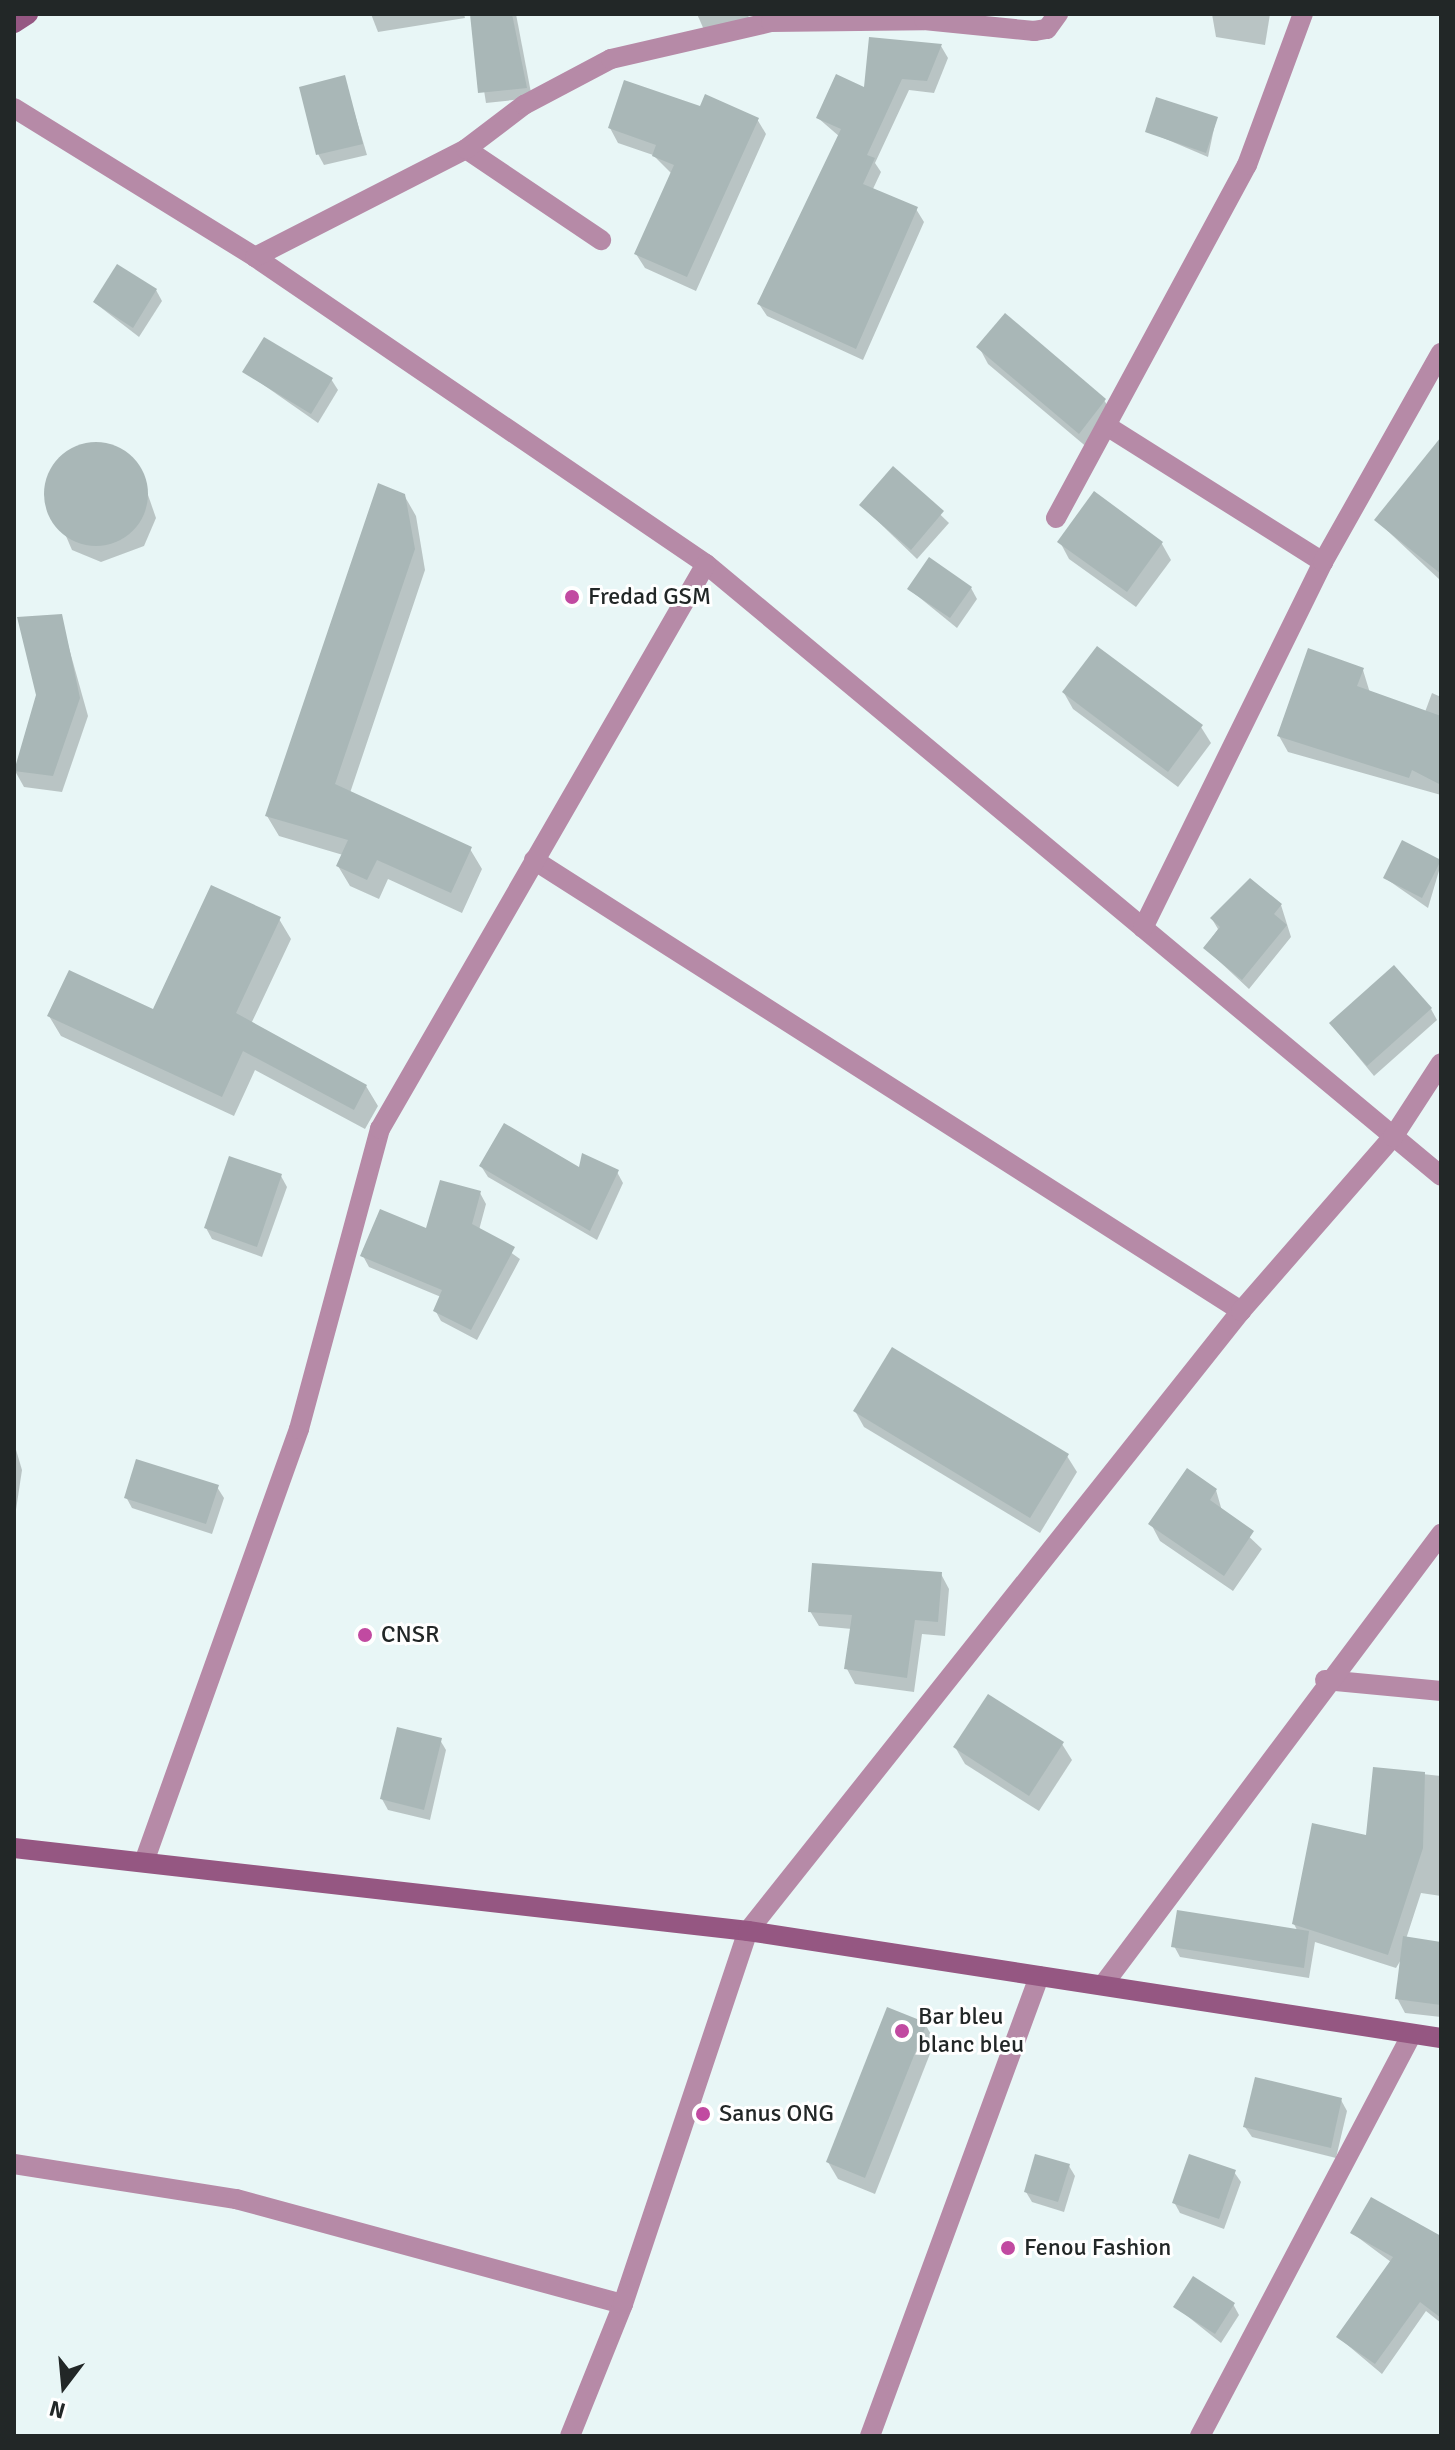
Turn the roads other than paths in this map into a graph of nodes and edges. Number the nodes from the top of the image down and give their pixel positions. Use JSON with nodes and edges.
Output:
{"nodes":[{"id":1,"x":28,"y":14,"type":"edge"},
{"id":2,"x":1058,"y":14,"type":"edge"},
{"id":3,"x":1303,"y":14,"type":"edge"},
{"id":4,"x":14,"y":23,"type":"edge"},
{"id":5,"x":14,"y":108,"type":"edge"},
{"id":6,"x":466,"y":149,"type":"junction"},
{"id":7,"x":601,"y":240,"type":"dead end"},
{"id":8,"x":255,"y":257,"type":"junction"},
{"id":9,"x":1441,"y":353,"type":"edge"},
{"id":10,"x":1436,"y":379,"type":"edge"},
{"id":11,"x":1110,"y":428,"type":"junction"},
{"id":12,"x":1056,"y":518,"type":"dead end"},
{"id":13,"x":1323,"y":562,"type":"junction"},
{"id":14,"x":706,"y":564,"type":"junction"},
{"id":15,"x":534,"y":860,"type":"junction"},
{"id":16,"x":1143,"y":928,"type":"junction"},
{"id":17,"x":1441,"y":1063,"type":"edge"},
{"id":18,"x":1393,"y":1137,"type":"junction"},
{"id":19,"x":1441,"y":1176,"type":"edge"},
{"id":20,"x":1241,"y":1311,"type":"junction"},
{"id":21,"x":1441,"y":1534,"type":"edge"},
{"id":22,"x":1325,"y":1680,"type":"junction"},
{"id":23,"x":1441,"y":1691,"type":"edge"},
{"id":24,"x":14,"y":1848,"type":"edge"},
{"id":25,"x":144,"y":1862,"type":"junction"},
{"id":26,"x":748,"y":1931,"type":"junction"},
{"id":27,"x":1039,"y":1976,"type":"junction"},
{"id":28,"x":1103,"y":1985,"type":"junction"},
{"id":29,"x":1412,"y":2034,"type":"junction"},
{"id":30,"x":1441,"y":2038,"type":"edge"},
{"id":31,"x":14,"y":2164,"type":"edge"},
{"id":32,"x":623,"y":2304,"type":"junction"},
{"id":33,"x":570,"y":2436,"type":"edge"},
{"id":34,"x":870,"y":2436,"type":"edge"},
{"id":35,"x":1200,"y":2436,"type":"edge"}],
"edges":[{"from":1,"to":4,"type":"main road"},
{"from":2,"to":6,"type":"street"},
{"from":3,"to":11,"type":"street"},
{"from":5,"to":8,"type":"street"},
{"from":6,"to":7,"type":"street"},
{"from":6,"to":8,"type":"street"},
{"from":8,"to":14,"type":"street"},
{"from":9,"to":10,"type":"street"},
{"from":10,"to":13,"type":"street"},
{"from":11,"to":12,"type":"street"},
{"from":11,"to":13,"type":"street"},
{"from":13,"to":16,"type":"street"},
{"from":14,"to":15,"type":"street"},
{"from":14,"to":16,"type":"street"},
{"from":15,"to":20,"type":"street"},
{"from":15,"to":25,"type":"street"},
{"from":16,"to":18,"type":"street"},
{"from":17,"to":18,"type":"street"},
{"from":18,"to":19,"type":"street"},
{"from":18,"to":20,"type":"street"},
{"from":20,"to":26,"type":"street"},
{"from":21,"to":22,"type":"street"},
{"from":22,"to":23,"type":"street"},
{"from":22,"to":28,"type":"street"},
{"from":24,"to":25,"type":"main road"},
{"from":25,"to":26,"type":"main road"},
{"from":26,"to":27,"type":"main road"},
{"from":26,"to":32,"type":"street"},
{"from":27,"to":28,"type":"main road"},
{"from":27,"to":34,"type":"street"},
{"from":28,"to":29,"type":"main road"},
{"from":29,"to":30,"type":"main road"},
{"from":29,"to":35,"type":"street"},
{"from":31,"to":32,"type":"street"},
{"from":32,"to":33,"type":"street"}]}
